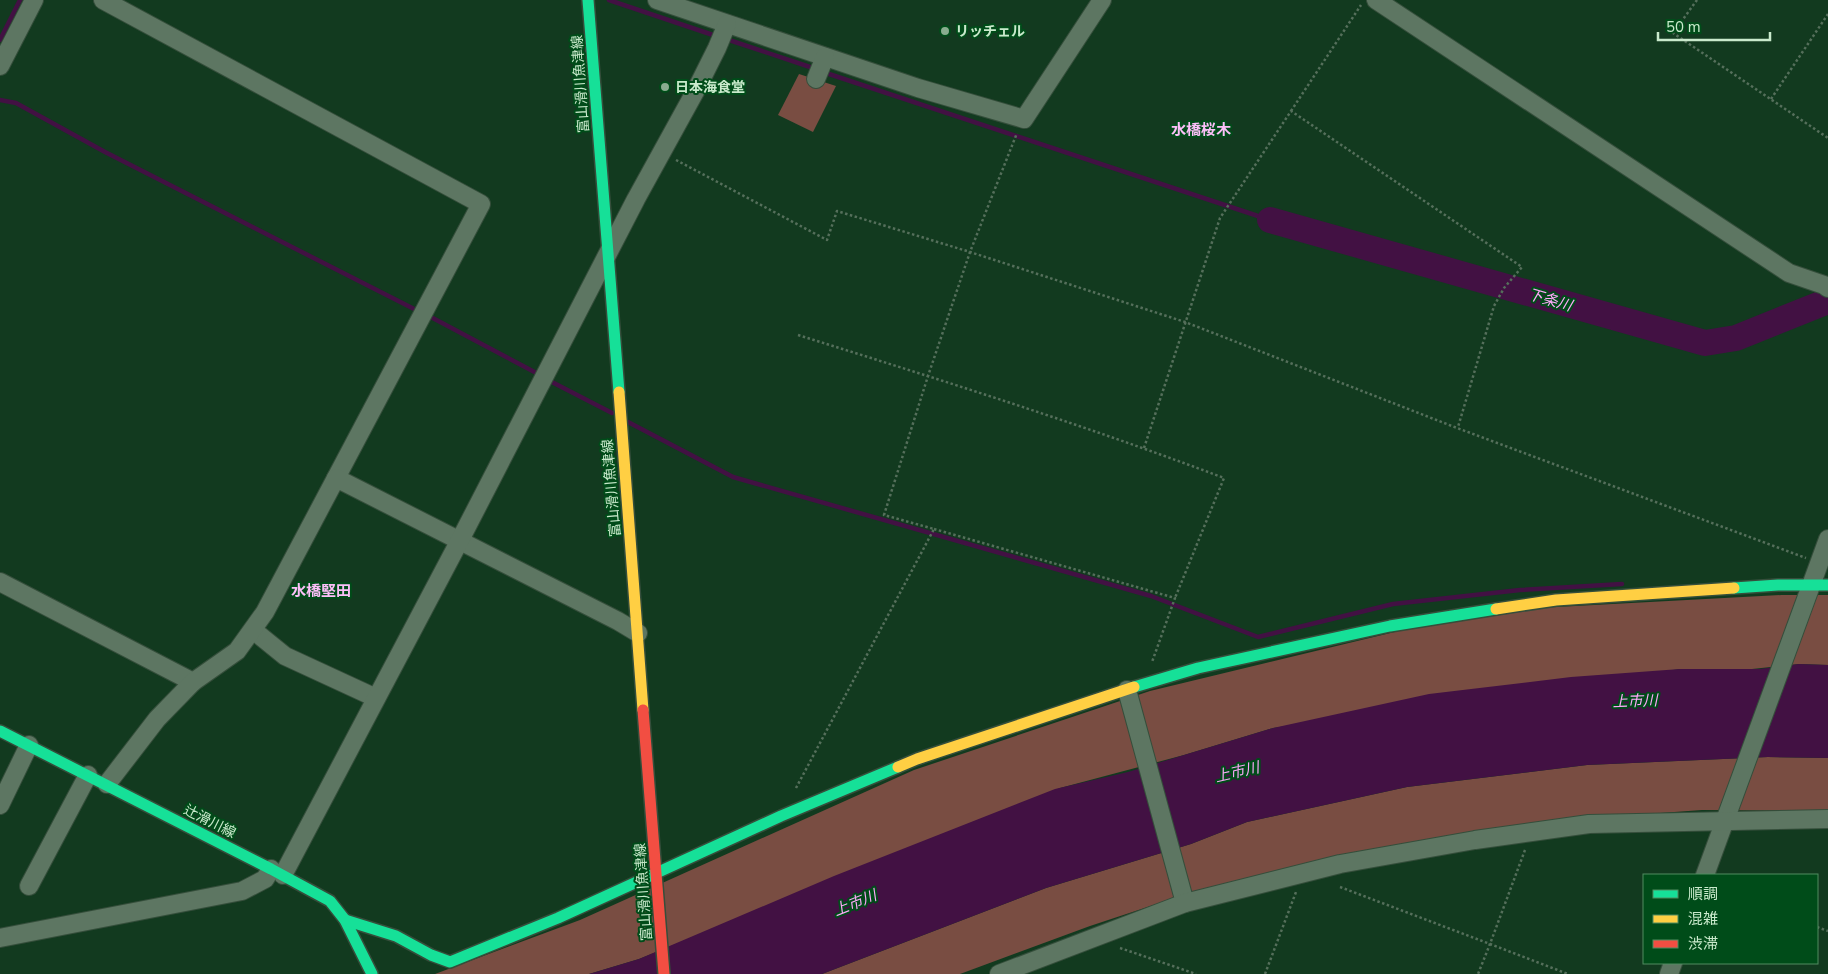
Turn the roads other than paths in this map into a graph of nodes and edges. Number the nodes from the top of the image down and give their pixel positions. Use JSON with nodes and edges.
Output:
{"nodes":[{"id":1,"x":34,"y":0,"type":"edge"},
{"id":2,"x":103,"y":0,"type":"edge"},
{"id":3,"x":657,"y":0,"type":"edge"},
{"id":4,"x":1102,"y":0,"type":"edge"},
{"id":5,"x":1376,"y":0,"type":"edge"},
{"id":6,"x":588,"y":3,"type":"edge"},
{"id":7,"x":726,"y":26,"type":"junction"},
{"id":8,"x":825,"y":57,"type":"junction"},
{"id":9,"x":0,"y":66,"type":"edge"},
{"id":10,"x":816,"y":79,"type":"dead end"},
{"id":11,"x":608,"y":254,"type":"junction"},
{"id":12,"x":1827,"y":283,"type":"edge"},
{"id":13,"x":336,"y":478,"type":"junction"},
{"id":14,"x":1828,"y":539,"type":"edge"},
{"id":15,"x":460,"y":540,"type":"junction"},
{"id":16,"x":0,"y":582,"type":"edge"},
{"id":17,"x":1820,"y":585,"type":"edge"},
{"id":18,"x":253,"y":630,"type":"junction"},
{"id":19,"x":638,"y":633,"type":"junction"},
{"id":20,"x":193,"y":682,"type":"junction"},
{"id":21,"x":1135,"y":687,"type":"junction"},
{"id":22,"x":376,"y":698,"type":"junction"},
{"id":23,"x":0,"y":730,"type":"edge"},
{"id":24,"x":30,"y":745,"type":"junction"},
{"id":25,"x":88,"y":775,"type":"junction"},
{"id":26,"x":106,"y":784,"type":"junction"},
{"id":27,"x":0,"y":805,"type":"edge"},
{"id":28,"x":1727,"y":815,"type":"junction"},
{"id":29,"x":1828,"y":819,"type":"edge"},
{"id":30,"x":277,"y":872,"type":"junction"},
{"id":31,"x":656,"y":872,"type":"junction"},
{"id":32,"x":1705,"y":874,"type":"edge"},
{"id":33,"x":30,"y":886,"type":"dead end"},
{"id":34,"x":1185,"y":903,"type":"junction"},
{"id":35,"x":345,"y":920,"type":"junction"},
{"id":36,"x":0,"y":938,"type":"edge"},
{"id":37,"x":372,"y":974,"type":"edge"},
{"id":38,"x":664,"y":974,"type":"edge"},
{"id":39,"x":999,"y":974,"type":"edge"}],
"edges":[{"from":1,"to":9,"type":"street"},
{"from":2,"to":13,"type":"street"},
{"from":3,"to":7,"type":"street"},
{"from":4,"to":8,"type":"street"},
{"from":5,"to":12,"type":"street"},
{"from":6,"to":11,"type":"street","name":"富山滑川魚津線"},
{"from":7,"to":8,"type":"street"},
{"from":7,"to":11,"type":"street"},
{"from":8,"to":10,"type":"street"},
{"from":11,"to":15,"type":"street"},
{"from":11,"to":19,"type":"street","name":"富山滑川魚津線"},
{"from":13,"to":15,"type":"street"},
{"from":13,"to":18,"type":"street"},
{"from":14,"to":17,"type":"street"},
{"from":15,"to":19,"type":"street"},
{"from":15,"to":22,"type":"street"},
{"from":16,"to":20,"type":"street"},
{"from":17,"to":21,"type":"street"},
{"from":17,"to":28,"type":"street"},
{"from":18,"to":20,"type":"street"},
{"from":18,"to":22,"type":"street"},
{"from":19,"to":31,"type":"street","name":"富山滑川魚津線"},
{"from":20,"to":26,"type":"street"},
{"from":21,"to":31,"type":"street"},
{"from":21,"to":34,"type":"street"},
{"from":22,"to":30,"type":"street"},
{"from":23,"to":24,"type":"street","name":"辻滑川線"},
{"from":24,"to":25,"type":"street","name":"辻滑川線"},
{"from":24,"to":27,"type":"street"},
{"from":25,"to":26,"type":"street","name":"辻滑川線"},
{"from":25,"to":33,"type":"street"},
{"from":26,"to":30,"type":"street","name":"辻滑川線"},
{"from":28,"to":29,"type":"street"},
{"from":28,"to":32,"type":"street"},
{"from":28,"to":34,"type":"street"},
{"from":30,"to":35,"type":"street","name":"辻滑川線"},
{"from":30,"to":36,"type":"street"},
{"from":31,"to":35,"type":"street"},
{"from":31,"to":38,"type":"street","name":"富山滑川魚津線"},
{"from":34,"to":39,"type":"street"},
{"from":35,"to":37,"type":"street","name":"辻滑川線"}]}
